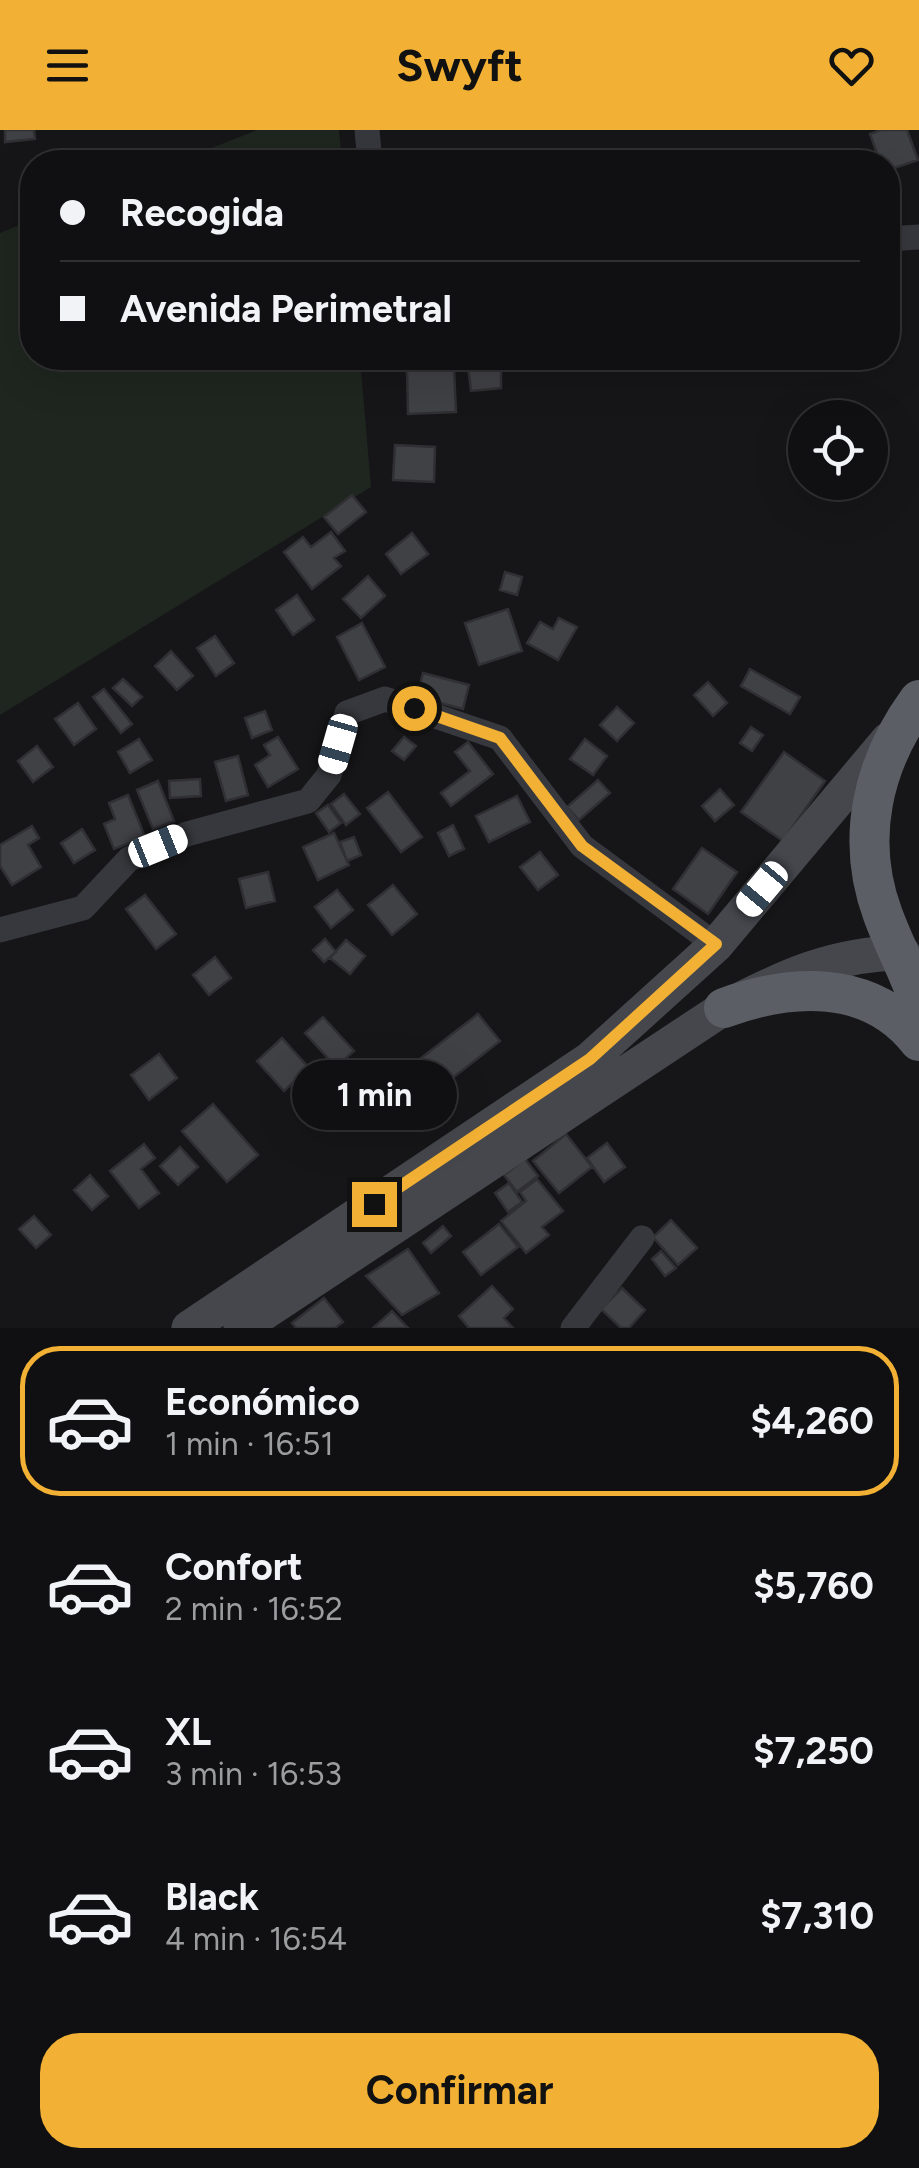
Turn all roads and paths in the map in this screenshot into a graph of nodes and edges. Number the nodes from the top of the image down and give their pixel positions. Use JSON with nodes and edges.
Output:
{"nodes":[{"id":1,"x":911,"y":712,"type":"edge"},
{"id":2,"x":0,"y":930,"type":"edge"},
{"id":3,"x":716,"y":944,"type":"junction"},
{"id":4,"x":911,"y":953,"type":"edge"},
{"id":5,"x":919,"y":1002,"type":"edge"},
{"id":6,"x":724,"y":1008,"type":"junction"},
{"id":7,"x":919,"y":1042,"type":"edge"},
{"id":8,"x":642,"y":1238,"type":"dead end"},
{"id":9,"x":189,"y":1328,"type":"edge"},
{"id":10,"x":241,"y":1328,"type":"edge"},
{"id":11,"x":573,"y":1328,"type":"edge"}],
"edges":[{"from":1,"to":3,"type":"main road"},
{"from":1,"to":4,"type":"highway"},
{"from":2,"to":3,"type":"street"},
{"from":3,"to":9,"type":"main road"},
{"from":4,"to":5,"type":"highway"},
{"from":4,"to":6,"type":"main road"},
{"from":6,"to":7,"type":"highway"},
{"from":6,"to":10,"type":"main road"},
{"from":8,"to":11,"type":"street"}]}
